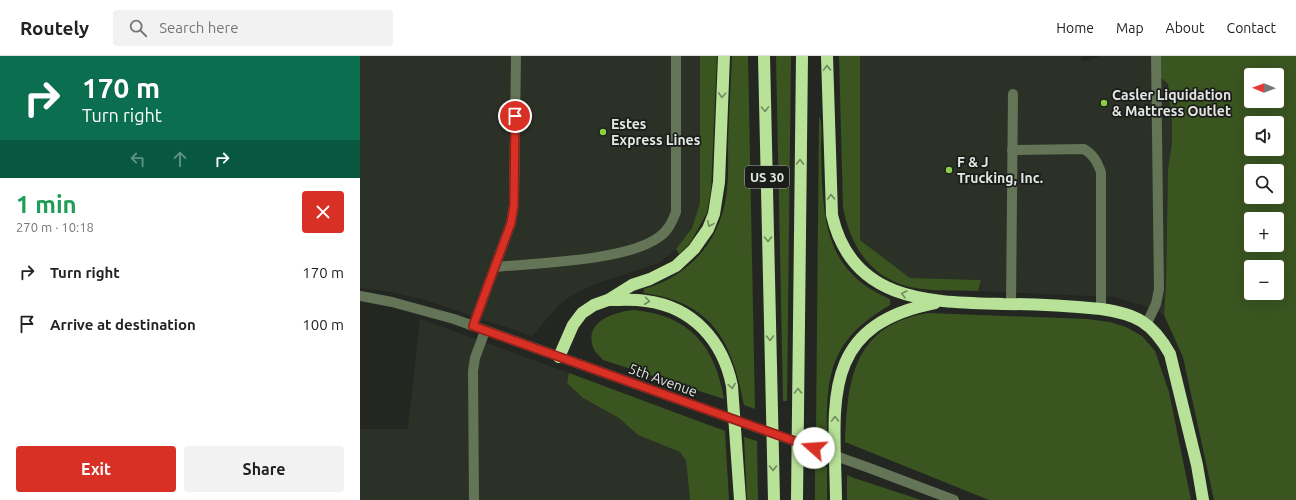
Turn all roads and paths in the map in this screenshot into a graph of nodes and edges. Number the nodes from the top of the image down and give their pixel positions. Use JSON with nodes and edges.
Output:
{"nodes":[{"id":1,"x":516,"y":56,"type":"edge"},
{"id":2,"x":676,"y":56,"type":"edge"},
{"id":3,"x":724,"y":56,"type":"edge"},
{"id":4,"x":764,"y":56,"type":"edge"},
{"id":5,"x":802,"y":56,"type":"edge"},
{"id":6,"x":827,"y":56,"type":"edge"},
{"id":7,"x":1156,"y":56,"type":"edge"},
{"id":8,"x":1012,"y":94,"type":"dead end"},
{"id":9,"x":1012,"y":150,"type":"junction"},
{"id":10,"x":495,"y":267,"type":"junction"},
{"id":11,"x":360,"y":296,"type":"edge"},
{"id":12,"x":608,"y":300,"type":"junction"},
{"id":13,"x":942,"y":302,"type":"junction"},
{"id":14,"x":1011,"y":304,"type":"junction"},
{"id":15,"x":1101,"y":309,"type":"junction"},
{"id":16,"x":1147,"y":323,"type":"junction"},
{"id":17,"x":473,"y":326,"type":"junction"},
{"id":18,"x":485,"y":331,"type":"junction"},
{"id":19,"x":559,"y":357,"type":"junction"},
{"id":20,"x":474,"y":500,"type":"edge"},
{"id":21,"x":740,"y":500,"type":"edge"},
{"id":22,"x":774,"y":500,"type":"edge"},
{"id":23,"x":797,"y":500,"type":"edge"},
{"id":24,"x":836,"y":500,"type":"edge"},
{"id":25,"x":954,"y":500,"type":"edge"},
{"id":26,"x":1203,"y":500,"type":"edge"}],
"edges":[{"from":1,"to":10,"type":"street"},
{"from":2,"to":10,"type":"street"},
{"from":3,"to":12,"type":"highway","one_way":true},
{"from":4,"to":22,"type":"highway","number":"US 30","one_way":true},
{"from":23,"to":5,"type":"highway","number":"US 30","one_way":true},
{"from":13,"to":6,"type":"highway","one_way":true},
{"from":7,"to":16,"type":"street"},
{"from":8,"to":9,"type":"street"},
{"from":9,"to":14,"type":"street"},
{"from":9,"to":15,"type":"street"},
{"from":10,"to":17,"type":"street"},
{"from":11,"to":17,"type":"street","name":"5th Avenue"},
{"from":12,"to":19,"type":"highway"},
{"from":12,"to":21,"type":"highway","one_way":true},
{"from":13,"to":14,"type":"highway"},
{"from":24,"to":13,"type":"highway","one_way":true},
{"from":14,"to":15,"type":"highway"},
{"from":15,"to":16,"type":"highway"},
{"from":16,"to":26,"type":"highway"},
{"from":17,"to":18,"type":"street","name":"5th Avenue"},
{"from":18,"to":19,"type":"street","name":"5th Avenue"},
{"from":18,"to":20,"type":"street"},
{"from":19,"to":25,"type":"street","name":"5th Avenue"}]}
